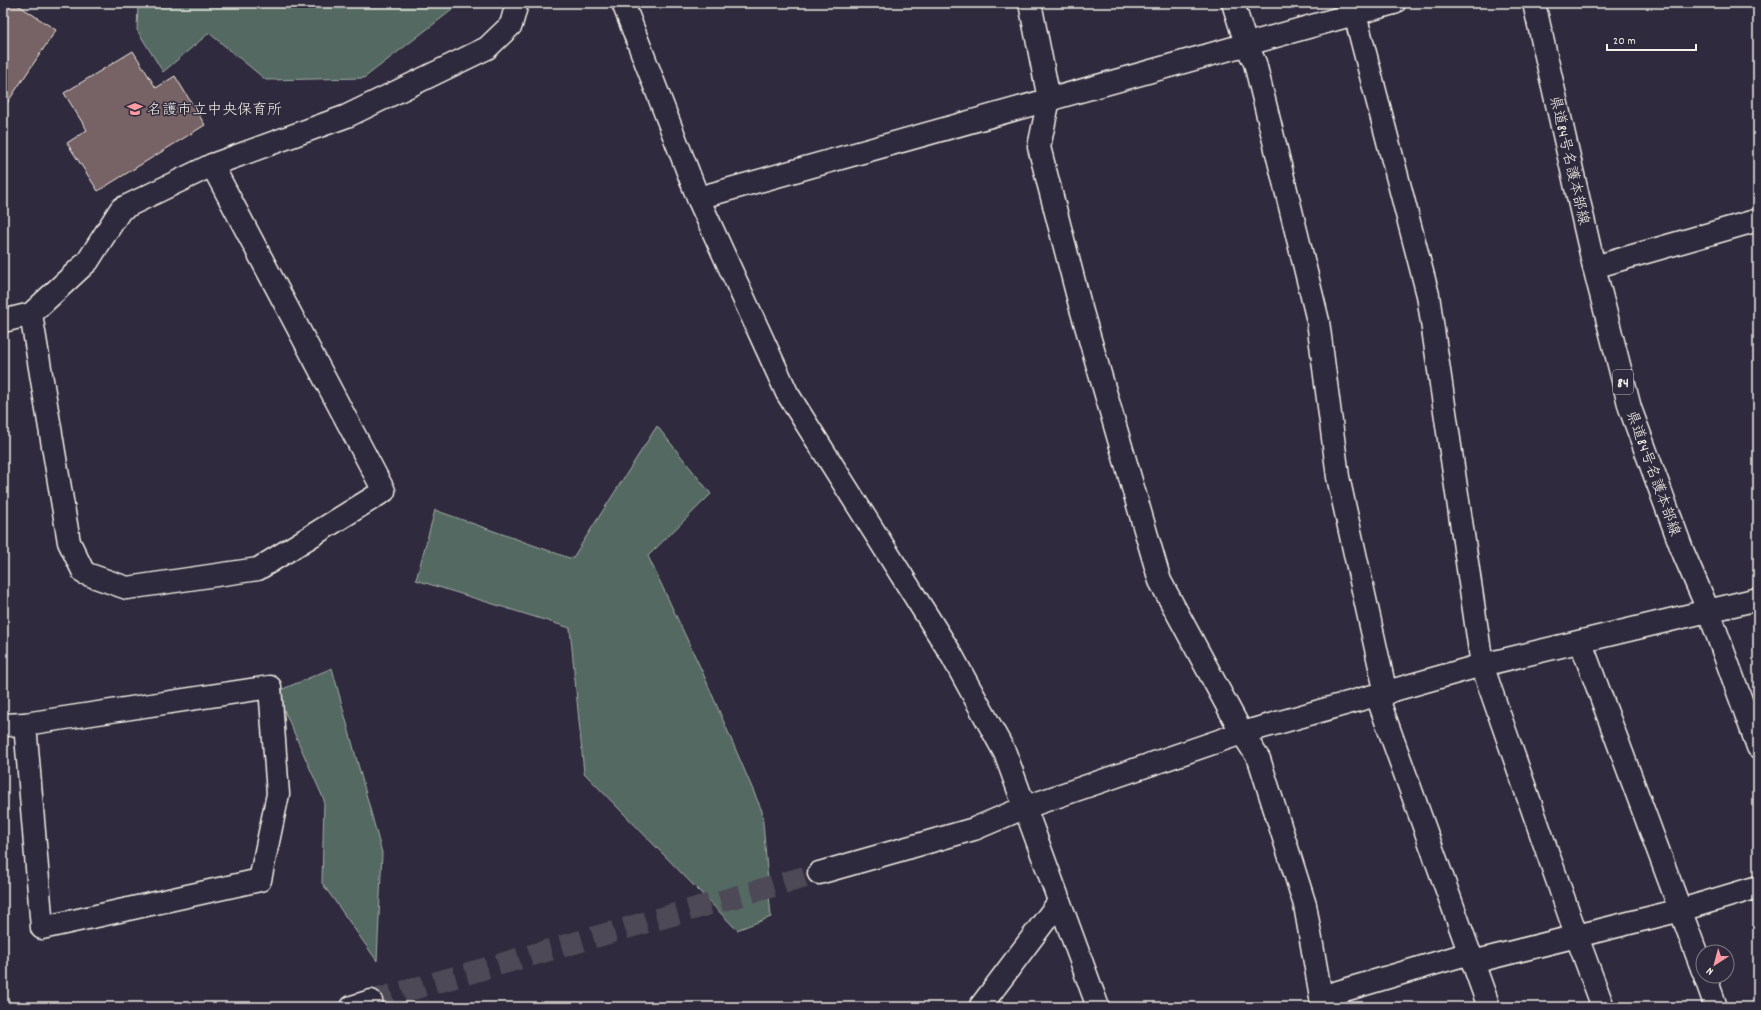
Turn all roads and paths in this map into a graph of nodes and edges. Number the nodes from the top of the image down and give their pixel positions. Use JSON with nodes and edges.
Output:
{"nodes":[{"id":1,"x":517,"y":3,"type":"edge"},
{"id":2,"x":623,"y":3,"type":"edge"},
{"id":3,"x":1030,"y":3,"type":"edge"},
{"id":4,"x":1233,"y":3,"type":"edge"},
{"id":5,"x":1394,"y":3,"type":"edge"},
{"id":6,"x":1534,"y":3,"type":"edge"},
{"id":7,"x":1354,"y":8,"type":"edge"},
{"id":8,"x":1246,"y":44,"type":"junction"},
{"id":9,"x":1049,"y":98,"type":"junction"},
{"id":10,"x":212,"y":165,"type":"junction"},
{"id":11,"x":698,"y":198,"type":"junction"},
{"id":12,"x":1758,"y":220,"type":"edge"},
{"id":13,"x":1594,"y":267,"type":"junction"},
{"id":14,"x":31,"y":314,"type":"junction"},
{"id":15,"x":3,"y":321,"type":"edge"},
{"id":16,"x":1758,"y":599,"type":"edge"},
{"id":17,"x":1708,"y":612,"type":"junction"},
{"id":18,"x":1581,"y":643,"type":"junction"},
{"id":19,"x":1482,"y":665,"type":"junction"},
{"id":20,"x":1382,"y":695,"type":"junction"},
{"id":21,"x":25,"y":724,"type":"junction"},
{"id":22,"x":3,"y":725,"type":"edge"},
{"id":23,"x":1242,"y":733,"type":"junction"},
{"id":24,"x":1758,"y":747,"type":"edge"},
{"id":25,"x":1026,"y":807,"type":"junction"},
{"id":26,"x":819,"y":872,"type":"tunnel mouth"},
{"id":27,"x":1758,"y":887,"type":"edge"},
{"id":28,"x":1059,"y":902,"type":"junction"},
{"id":29,"x":1681,"y":910,"type":"junction"},
{"id":30,"x":1577,"y":937,"type":"junction"},
{"id":31,"x":1695,"y":949,"type":"edge"},
{"id":32,"x":1471,"y":957,"type":"junction"},
{"id":33,"x":1708,"y":984,"type":"edge"},
{"id":34,"x":1323,"y":1002,"type":"edge"},
{"id":35,"x":980,"y":1007,"type":"edge"},
{"id":36,"x":1098,"y":1007,"type":"edge"},
{"id":37,"x":1489,"y":1007,"type":"edge"},
{"id":38,"x":1603,"y":1007,"type":"edge"},
{"id":39,"x":1716,"y":1007,"type":"edge"}],
"edges":[{"from":1,"to":10,"type":"street"},
{"from":2,"to":11,"type":"street"},
{"from":3,"to":9,"type":"street"},
{"from":4,"to":8,"type":"street"},
{"from":5,"to":7,"type":"street"},
{"from":6,"to":13,"type":"street","name":"県道84号名護本部線","number":"84"},
{"from":7,"to":8,"type":"street"},
{"from":7,"to":19,"type":"street"},
{"from":8,"to":9,"type":"street"},
{"from":8,"to":20,"type":"street"},
{"from":9,"to":11,"type":"street"},
{"from":9,"to":23,"type":"street"},
{"from":10,"to":14,"type":"street"},
{"from":10,"to":14,"type":"street"},
{"from":11,"to":25,"type":"street"},
{"from":12,"to":13,"type":"street"},
{"from":13,"to":17,"type":"street","name":"県道84号名護本部線","number":"84"},
{"from":14,"to":15,"type":"street"},
{"from":16,"to":17,"type":"street"},
{"from":17,"to":18,"type":"street"},
{"from":17,"to":24,"type":"street","name":"県道84号名護本部線","number":"84"},
{"from":18,"to":19,"type":"street"},
{"from":18,"to":29,"type":"street"},
{"from":19,"to":20,"type":"street"},
{"from":19,"to":30,"type":"street"},
{"from":20,"to":23,"type":"street"},
{"from":20,"to":32,"type":"street"},
{"from":21,"to":21,"type":"street"},
{"from":21,"to":22,"type":"street"},
{"from":23,"to":25,"type":"street"},
{"from":23,"to":34,"type":"street"},
{"from":25,"to":26,"type":"street"},
{"from":25,"to":28,"type":"street"},
{"from":27,"to":29,"type":"street"},
{"from":28,"to":35,"type":"street"},
{"from":28,"to":36,"type":"street"},
{"from":29,"to":30,"type":"street"},
{"from":29,"to":31,"type":"street"},
{"from":30,"to":32,"type":"street"},
{"from":30,"to":38,"type":"street"},
{"from":32,"to":34,"type":"street"},
{"from":32,"to":37,"type":"street"},
{"from":33,"to":39,"type":"street"}]}
